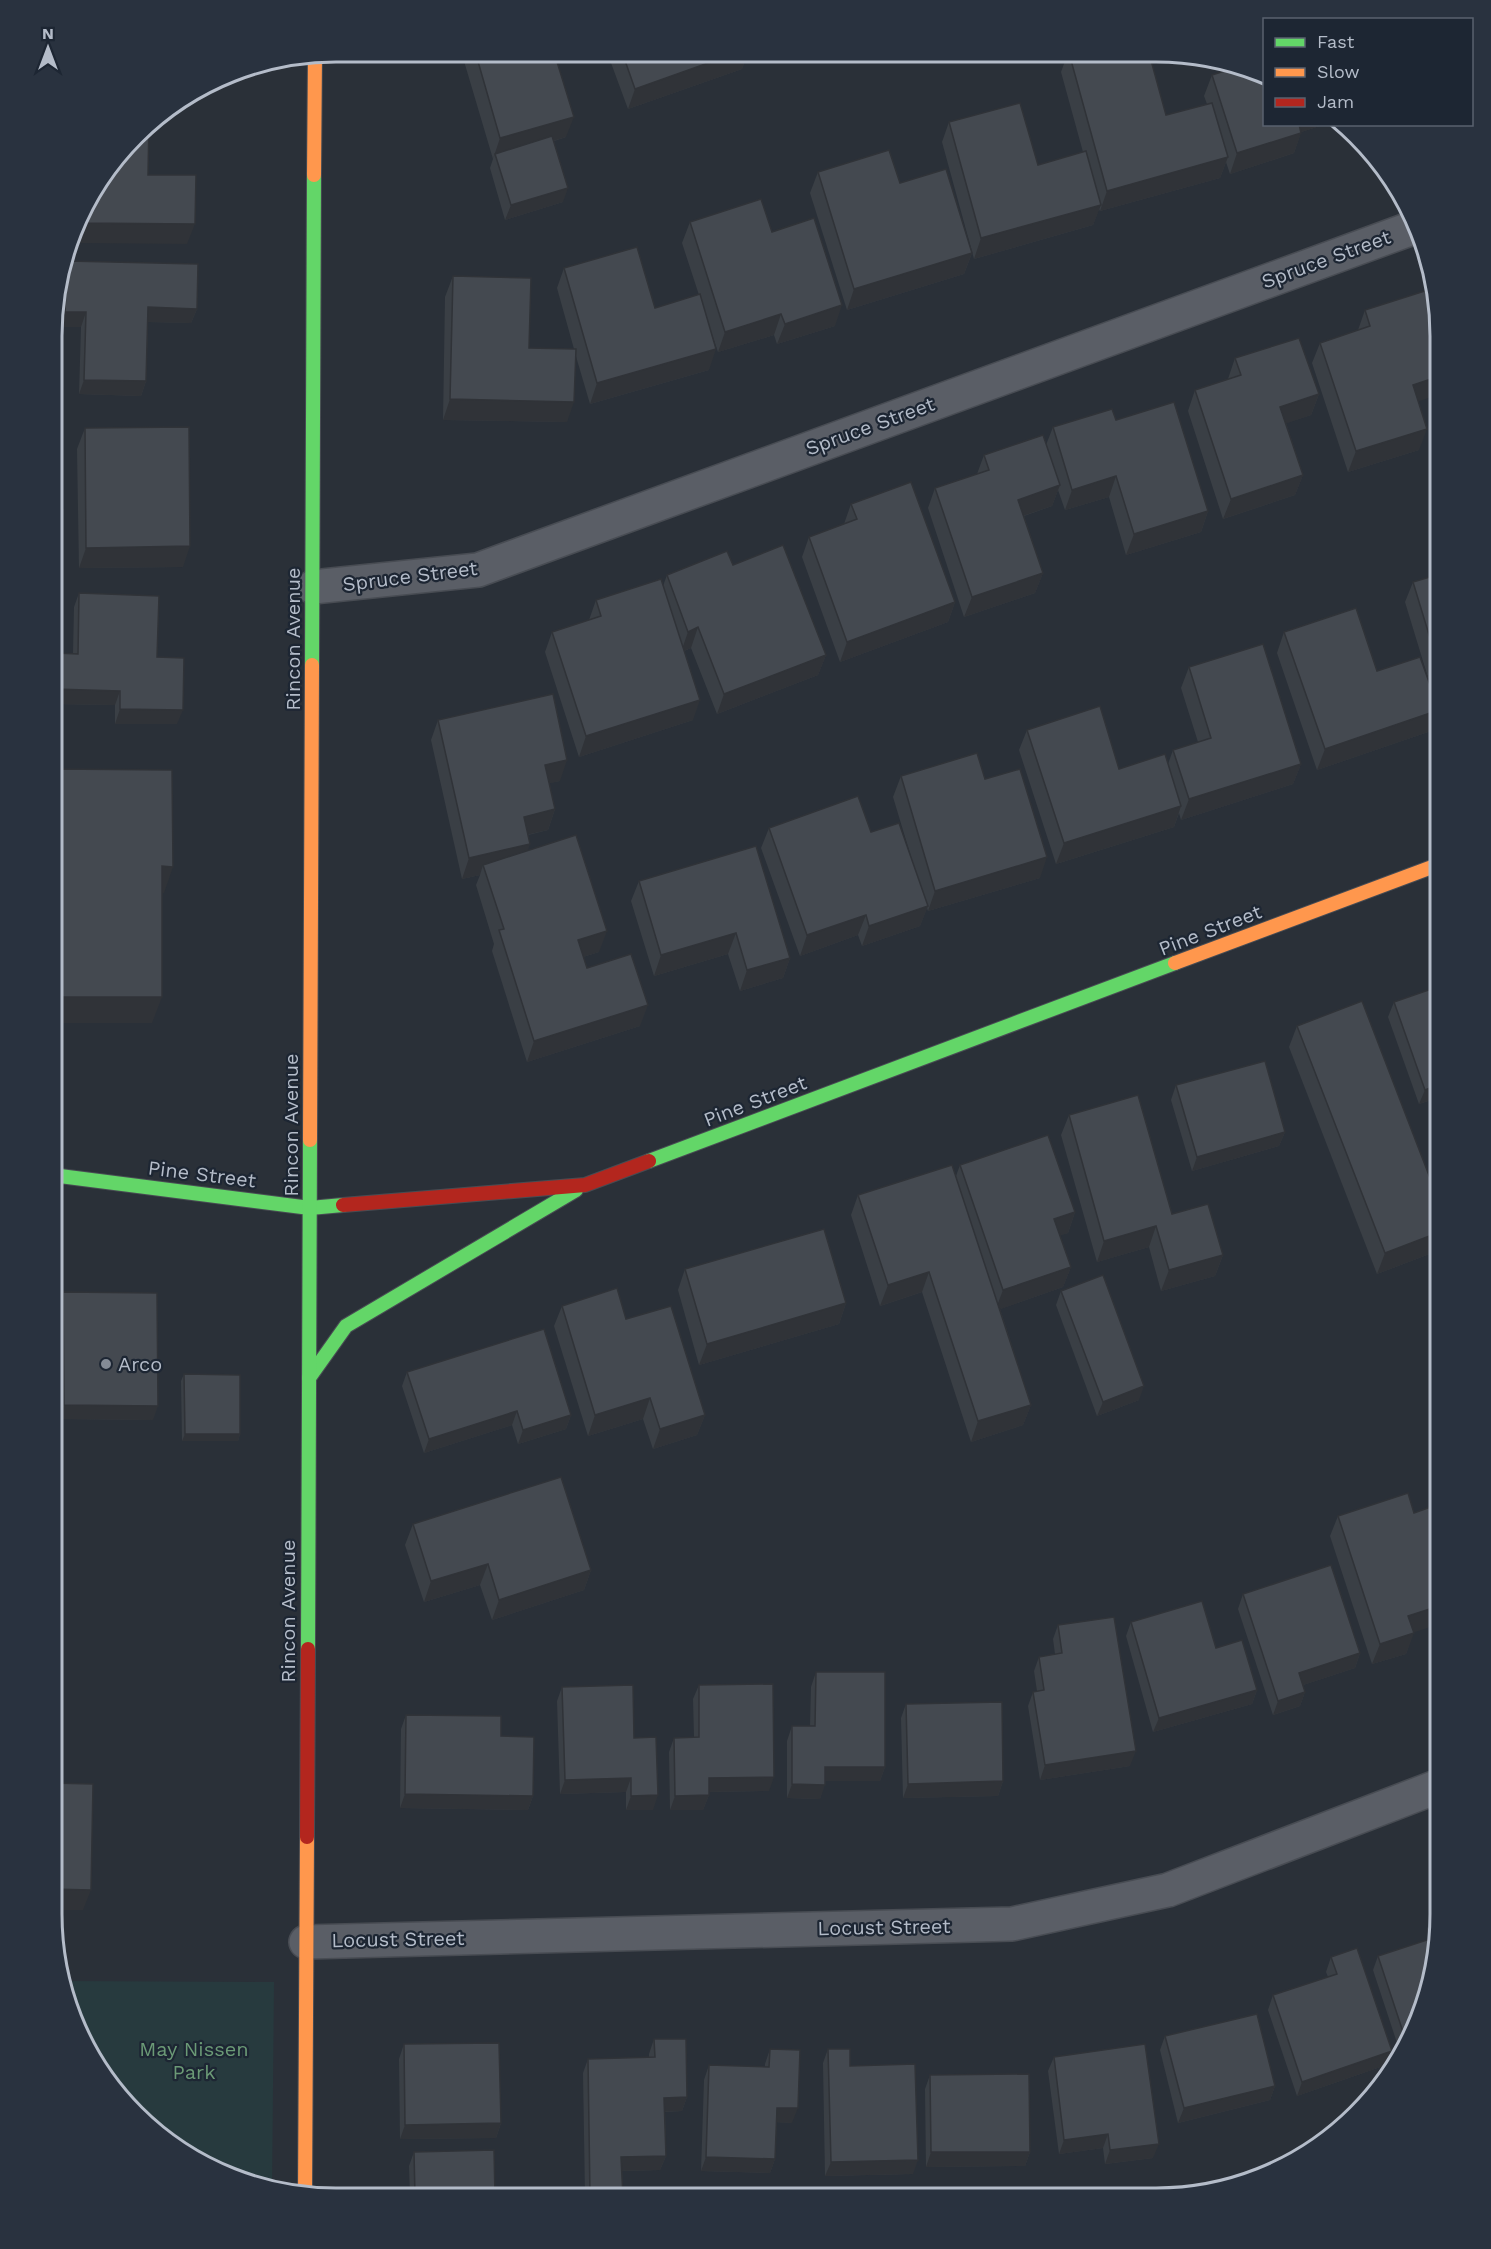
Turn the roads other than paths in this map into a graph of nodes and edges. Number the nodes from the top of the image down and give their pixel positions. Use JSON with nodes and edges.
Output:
{"nodes":[{"id":1,"x":315,"y":62,"type":"edge"},
{"id":2,"x":1408,"y":229,"type":"edge"},
{"id":3,"x":313,"y":587,"type":"junction"},
{"id":4,"x":1430,"y":868,"type":"edge"},
{"id":5,"x":62,"y":1176,"type":"edge"},
{"id":6,"x":585,"y":1185,"type":"junction"},
{"id":7,"x":310,"y":1208,"type":"junction"},
{"id":8,"x":309,"y":1378,"type":"junction"},
{"id":9,"x":1430,"y":1789,"type":"edge"},
{"id":10,"x":306,"y":1942,"type":"junction"},
{"id":11,"x":305,"y":2186,"type":"edge"}],
"edges":[{"from":1,"to":3,"type":"street","name":"Rincon Avenue"},
{"from":2,"to":3,"type":"street","name":"Spruce Street"},
{"from":3,"to":7,"type":"street","name":"Rincon Avenue"},
{"from":4,"to":6,"type":"street","name":"Pine Street"},
{"from":5,"to":7,"type":"street","name":"Pine Street"},
{"from":6,"to":7,"type":"street","name":"Pine Street"},
{"from":6,"to":8,"type":"street"},
{"from":7,"to":8,"type":"street","name":"Rincon Avenue"},
{"from":8,"to":10,"type":"street","name":"Rincon Avenue"},
{"from":9,"to":10,"type":"street","name":"Locust Street"},
{"from":10,"to":11,"type":"street","name":"Rincon Avenue"}]}
